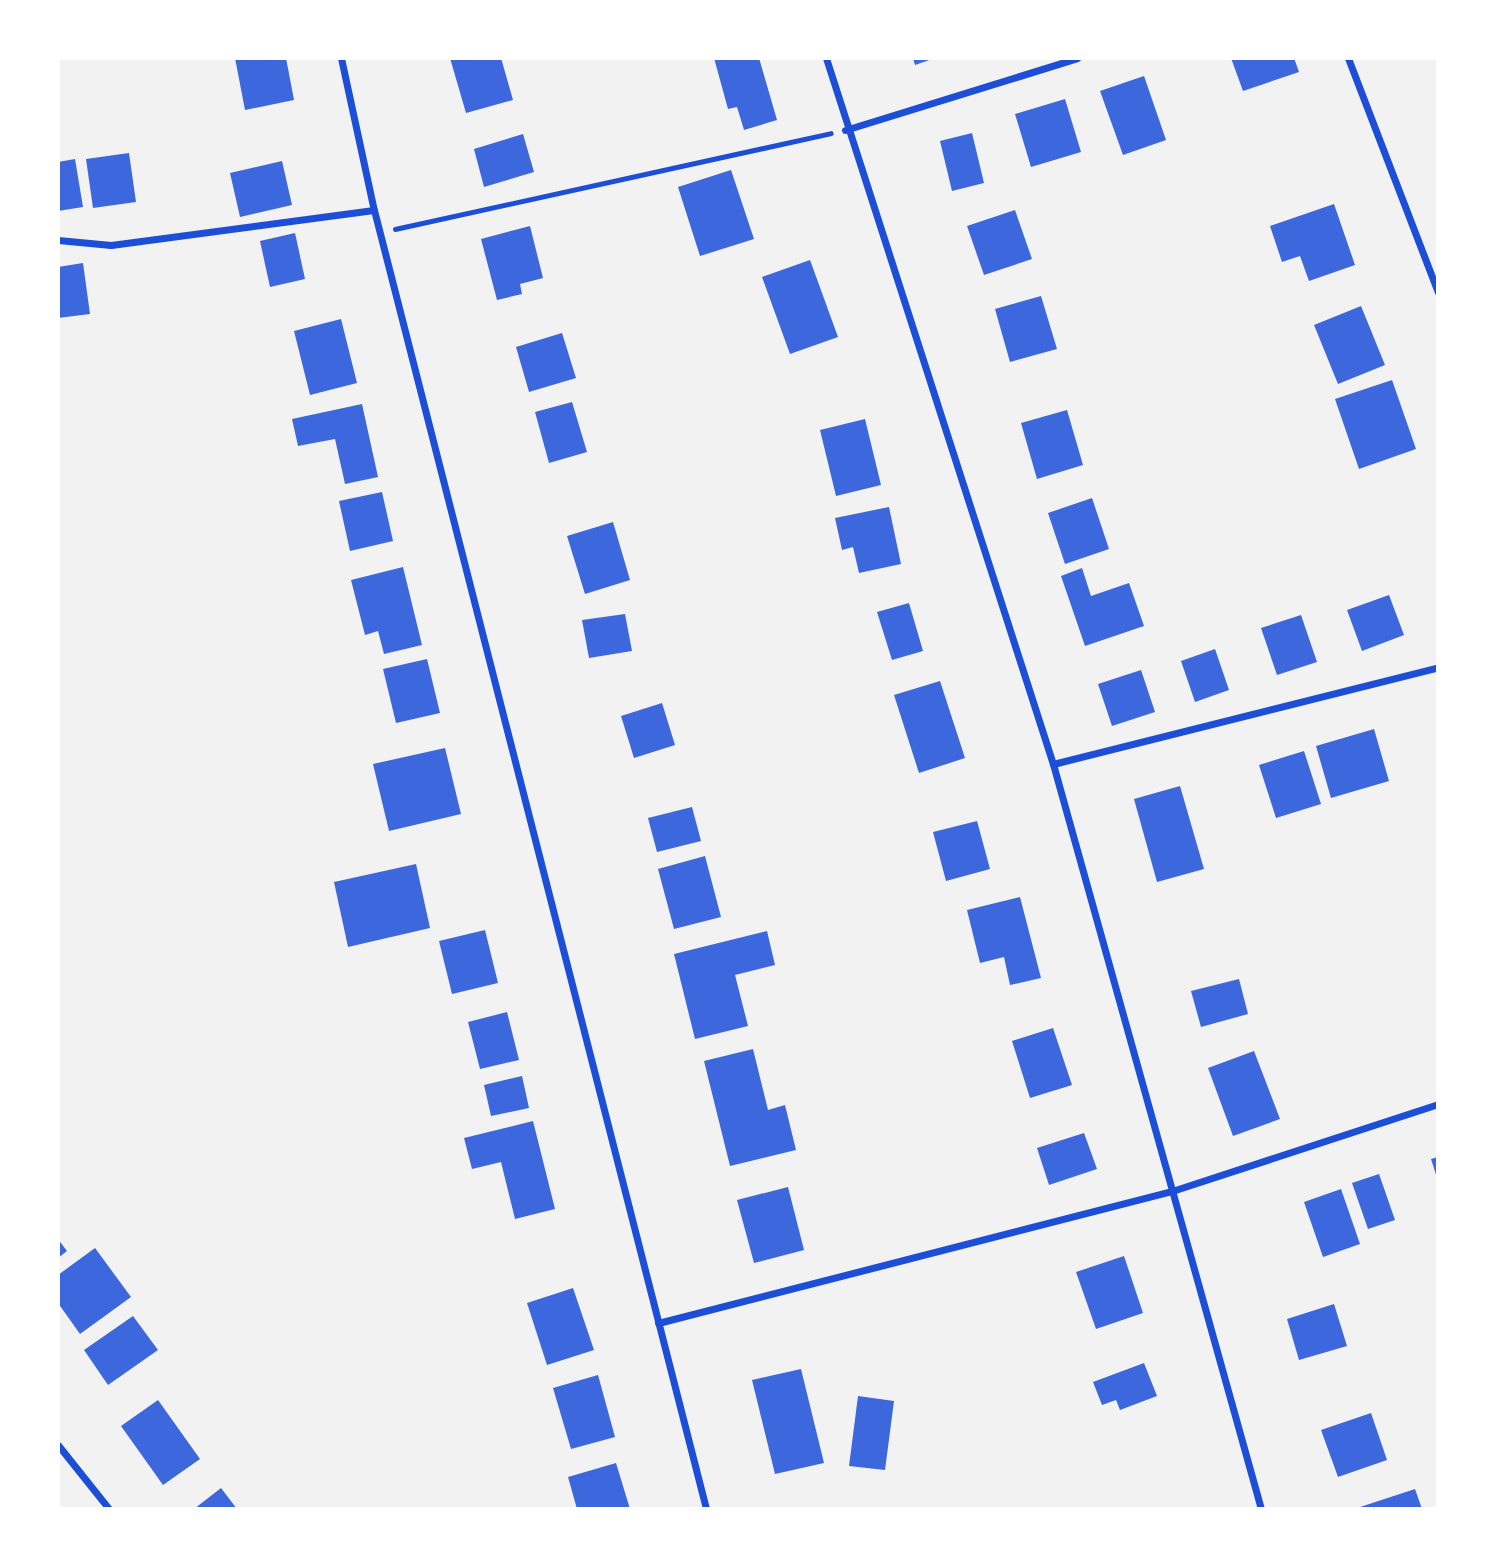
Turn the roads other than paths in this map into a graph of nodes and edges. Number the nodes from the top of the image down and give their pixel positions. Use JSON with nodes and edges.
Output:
{"nodes":[{"id":1,"x":341,"y":58,"type":"edge"},
{"id":2,"x":825,"y":58,"type":"edge"},
{"id":3,"x":1077,"y":58,"type":"edge"},
{"id":4,"x":1348,"y":58,"type":"edge"},
{"id":5,"x":845,"y":130,"type":"junction"},
{"id":6,"x":374,"y":210,"type":"junction"},
{"id":7,"x":58,"y":240,"type":"edge"},
{"id":8,"x":1438,"y":292,"type":"edge"},
{"id":9,"x":1438,"y":667,"type":"edge"},
{"id":10,"x":1053,"y":764,"type":"junction"},
{"id":11,"x":1438,"y":1104,"type":"edge"},
{"id":12,"x":1172,"y":1191,"type":"junction"},
{"id":13,"x":658,"y":1324,"type":"junction"},
{"id":14,"x":58,"y":1445,"type":"edge"},
{"id":15,"x":109,"y":1509,"type":"edge"},
{"id":16,"x":706,"y":1509,"type":"edge"},
{"id":17,"x":1261,"y":1509,"type":"edge"}],
"edges":[{"from":1,"to":6,"type":"street"},
{"from":2,"to":5,"type":"street"},
{"from":3,"to":5,"type":"street"},
{"from":4,"to":8,"type":"street"},
{"from":5,"to":10,"type":"street"},
{"from":6,"to":7,"type":"street"},
{"from":6,"to":13,"type":"street"},
{"from":9,"to":10,"type":"street"},
{"from":10,"to":12,"type":"street"},
{"from":11,"to":12,"type":"street"},
{"from":12,"to":13,"type":"street"},
{"from":12,"to":17,"type":"street"},
{"from":13,"to":16,"type":"street"},
{"from":14,"to":15,"type":"street"}]}
